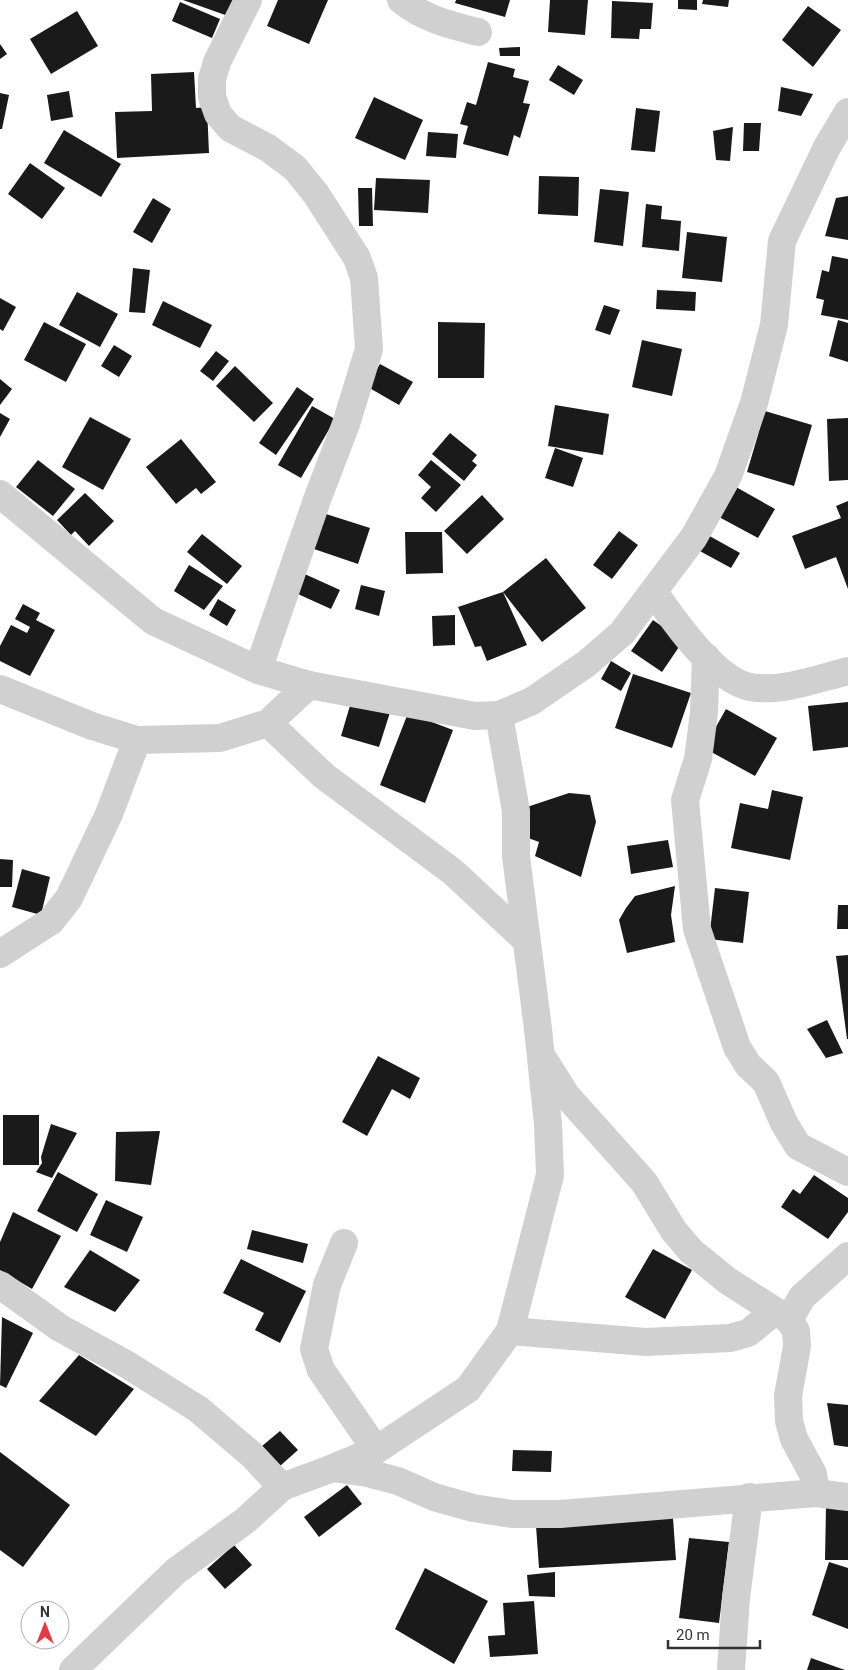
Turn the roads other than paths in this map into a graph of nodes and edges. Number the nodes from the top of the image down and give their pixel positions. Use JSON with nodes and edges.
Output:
{"nodes":[{"id":1,"x":248,"y":0,"type":"edge"},
{"id":2,"x":401,"y":0,"type":"edge"},
{"id":3,"x":478,"y":32,"type":"dead end"},
{"id":4,"x":848,"y":112,"type":"edge"},
{"id":5,"x":0,"y":494,"type":"edge"},
{"id":6,"x":654,"y":592,"type":"junction"},
{"id":7,"x":706,"y":657,"type":"junction"},
{"id":8,"x":258,"y":670,"type":"junction"},
{"id":9,"x":848,"y":671,"type":"edge"},
{"id":10,"x":309,"y":685,"type":"junction"},
{"id":11,"x":0,"y":690,"type":"edge"},
{"id":12,"x":499,"y":715,"type":"junction"},
{"id":13,"x":268,"y":724,"type":"junction"},
{"id":14,"x":137,"y":740,"type":"junction"},
{"id":15,"x":526,"y":940,"type":"junction"},
{"id":16,"x":0,"y":954,"type":"edge"},
{"id":17,"x":541,"y":1055,"type":"junction"},
{"id":18,"x":848,"y":1172,"type":"edge"},
{"id":19,"x":344,"y":1243,"type":"dead end"},
{"id":20,"x":848,"y":1256,"type":"edge"},
{"id":21,"x":0,"y":1286,"type":"edge"},
{"id":22,"x":782,"y":1315,"type":"junction"},
{"id":23,"x":510,"y":1331,"type":"junction"},
{"id":24,"x":376,"y":1450,"type":"junction"},
{"id":25,"x":334,"y":1468,"type":"junction"},
{"id":26,"x":282,"y":1487,"type":"junction"},
{"id":27,"x":816,"y":1493,"type":"junction"},
{"id":28,"x":749,"y":1497,"type":"junction"},
{"id":29,"x":848,"y":1497,"type":"edge"},
{"id":30,"x":73,"y":1670,"type":"edge"},
{"id":31,"x":731,"y":1670,"type":"edge"}],
"edges":[{"from":1,"to":8,"type":"street"},
{"from":2,"to":3,"type":"street"},
{"from":4,"to":6,"type":"street"},
{"from":5,"to":8,"type":"street"},
{"from":6,"to":7,"type":"street"},
{"from":6,"to":12,"type":"street"},
{"from":7,"to":9,"type":"street"},
{"from":7,"to":18,"type":"street"},
{"from":8,"to":10,"type":"street"},
{"from":10,"to":12,"type":"street"},
{"from":10,"to":13,"type":"street"},
{"from":11,"to":14,"type":"street"},
{"from":12,"to":15,"type":"street"},
{"from":13,"to":14,"type":"street"},
{"from":13,"to":15,"type":"street"},
{"from":14,"to":16,"type":"street"},
{"from":15,"to":17,"type":"street"},
{"from":17,"to":22,"type":"street"},
{"from":17,"to":23,"type":"street"},
{"from":19,"to":24,"type":"street"},
{"from":20,"to":22,"type":"street"},
{"from":21,"to":26,"type":"street"},
{"from":22,"to":23,"type":"street"},
{"from":22,"to":27,"type":"street"},
{"from":23,"to":24,"type":"street"},
{"from":24,"to":25,"type":"street"},
{"from":25,"to":26,"type":"street"},
{"from":25,"to":28,"type":"street"},
{"from":26,"to":30,"type":"street"},
{"from":27,"to":28,"type":"street"},
{"from":27,"to":29,"type":"street"},
{"from":28,"to":31,"type":"street"}]}
